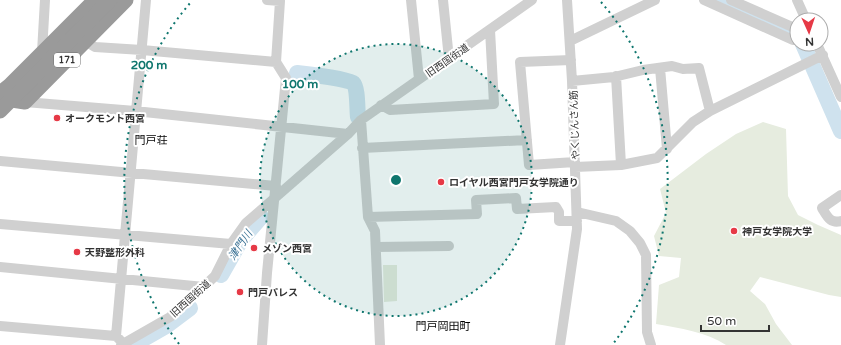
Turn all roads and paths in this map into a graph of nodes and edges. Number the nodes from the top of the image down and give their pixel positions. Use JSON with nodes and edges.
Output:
{"nodes":[{"id":1,"x":45,"y":0,"type":"edge"},
{"id":2,"x":95,"y":0,"type":"edge"},
{"id":3,"x":110,"y":0,"type":"edge"},
{"id":4,"x":126,"y":0,"type":"edge"},
{"id":5,"x":146,"y":0,"type":"edge"},
{"id":6,"x":267,"y":0,"type":"edge"},
{"id":7,"x":411,"y":0,"type":"edge"},
{"id":8,"x":443,"y":0,"type":"edge"},
{"id":9,"x":532,"y":0,"type":"edge"},
{"id":10,"x":567,"y":0,"type":"edge"},
{"id":11,"x":655,"y":0,"type":"edge"},
{"id":12,"x":704,"y":0,"type":"edge"},
{"id":13,"x":731,"y":0,"type":"edge"},
{"id":14,"x":797,"y":0,"type":"edge"},
{"id":15,"x":802,"y":12,"type":"edge"},
{"id":16,"x":789,"y":25,"type":"edge"},
{"id":17,"x":490,"y":30,"type":"junction"},
{"id":18,"x":789,"y":38,"type":"edge"},
{"id":19,"x":85,"y":41,"type":"junction"},
{"id":20,"x":570,"y":41,"type":"junction"},
{"id":21,"x":142,"y":50,"type":"junction"},
{"id":22,"x":42,"y":52,"type":"junction"},
{"id":23,"x":816,"y":52,"type":"edge"},
{"id":24,"x":449,"y":59,"type":"junction"},
{"id":25,"x":815,"y":59,"type":"junction"},
{"id":26,"x":571,"y":60,"type":"junction"},
{"id":27,"x":276,"y":62,"type":"junction"},
{"id":28,"x":660,"y":68,"type":"junction"},
{"id":29,"x":56,"y":70,"type":"junction"},
{"id":30,"x":616,"y":76,"type":"junction"},
{"id":31,"x":419,"y":79,"type":"junction"},
{"id":32,"x":572,"y":81,"type":"junction"},
{"id":33,"x":9,"y":96,"type":"edge"},
{"id":34,"x":841,"y":97,"type":"edge"},
{"id":35,"x":381,"y":106,"type":"junction"},
{"id":36,"x":0,"y":110,"type":"edge"},
{"id":37,"x":135,"y":111,"type":"junction"},
{"id":38,"x":710,"y":111,"type":"junction"},
{"id":39,"x":361,"y":120,"type":"junction"},
{"id":40,"x":281,"y":127,"type":"junction"},
{"id":41,"x":348,"y":134,"type":"junction"},
{"id":42,"x":526,"y":140,"type":"junction"},
{"id":43,"x":362,"y":148,"type":"junction"},
{"id":44,"x":667,"y":149,"type":"junction"},
{"id":45,"x":0,"y":161,"type":"edge"},
{"id":46,"x":575,"y":164,"type":"junction"},
{"id":47,"x":621,"y":165,"type":"junction"},
{"id":48,"x":131,"y":173,"type":"junction"},
{"id":49,"x":276,"y":186,"type":"junction"},
{"id":50,"x":841,"y":195,"type":"edge"},
{"id":51,"x":274,"y":199,"type":"junction"},
{"id":52,"x":577,"y":216,"type":"junction"},
{"id":53,"x":368,"y":217,"type":"junction"},
{"id":54,"x":841,"y":221,"type":"edge"},
{"id":55,"x":0,"y":224,"type":"edge"},
{"id":56,"x":126,"y":234,"type":"junction"},
{"id":57,"x":231,"y":244,"type":"junction"},
{"id":58,"x":449,"y":246,"type":"dead end"},
{"id":59,"x":376,"y":247,"type":"junction"},
{"id":60,"x":0,"y":267,"type":"edge"},
{"id":61,"x":121,"y":278,"type":"junction"},
{"id":62,"x":204,"y":287,"type":"junction"},
{"id":63,"x":0,"y":326,"type":"edge"},
{"id":64,"x":120,"y":342,"type":"edge"},
{"id":65,"x":262,"y":345,"type":"edge"},
{"id":66,"x":380,"y":345,"type":"edge"},
{"id":67,"x":560,"y":345,"type":"edge"},
{"id":68,"x":651,"y":345,"type":"edge"}],
"edges":[{"from":1,"to":22,"type":"street"},
{"from":2,"to":22,"type":"highway","number":"171"},
{"from":3,"to":36,"type":"highway","number":"171","bridge":true},
{"from":4,"to":19,"type":"highway","number":"171"},
{"from":5,"to":21,"type":"street"},
{"from":6,"to":27,"type":"street"},
{"from":7,"to":31,"type":"street"},
{"from":8,"to":24,"type":"street"},
{"from":9,"to":17,"type":"street","name":"旧西国街道"},
{"from":10,"to":20,"type":"street","name":"やくじんさん筋"},
{"from":11,"to":20,"type":"street"},
{"from":12,"to":18,"type":"street"},
{"from":13,"to":16,"type":"street"},
{"from":14,"to":15,"type":"street"},
{"from":17,"to":24,"type":"street","name":"旧西国街道"},
{"from":17,"to":35,"type":"street"},
{"from":19,"to":21,"type":"street"},
{"from":19,"to":29,"type":"highway","number":"171"},
{"from":20,"to":26,"type":"street","name":"やくじんさん筋"},
{"from":21,"to":27,"type":"street"},
{"from":21,"to":37,"type":"street"},
{"from":22,"to":29,"type":"street"},
{"from":22,"to":33,"type":"highway","number":"171"},
{"from":23,"to":25,"type":"street"},
{"from":24,"to":31,"type":"street","name":"旧西国街道"},
{"from":25,"to":34,"type":"street"},
{"from":25,"to":38,"type":"street"},
{"from":26,"to":32,"type":"street","name":"やくじんさん筋"},
{"from":26,"to":42,"type":"street"},
{"from":27,"to":40,"type":"street"},
{"from":28,"to":30,"type":"street"},
{"from":28,"to":38,"type":"street"},
{"from":28,"to":44,"type":"street"},
{"from":29,"to":33,"type":"highway","number":"171"},
{"from":30,"to":32,"type":"street"},
{"from":30,"to":47,"type":"street"},
{"from":31,"to":35,"type":"street","name":"旧西国街道"},
{"from":32,"to":46,"type":"street","name":"やくじんさん筋"},
{"from":33,"to":37,"type":"street"},
{"from":35,"to":39,"type":"street","name":"旧西国街道"},
{"from":37,"to":40,"type":"street"},
{"from":37,"to":48,"type":"street"},
{"from":38,"to":44,"type":"street"},
{"from":39,"to":41,"type":"street","name":"旧西国街道"},
{"from":39,"to":43,"type":"street"},
{"from":40,"to":41,"type":"street"},
{"from":40,"to":49,"type":"street"},
{"from":41,"to":51,"type":"street","name":"旧西国街道"},
{"from":42,"to":43,"type":"street"},
{"from":42,"to":46,"type":"street"},
{"from":43,"to":53,"type":"street"},
{"from":44,"to":47,"type":"street"},
{"from":45,"to":48,"type":"street"},
{"from":46,"to":47,"type":"street"},
{"from":46,"to":52,"type":"street","name":"やくじんさん筋"},
{"from":48,"to":49,"type":"street"},
{"from":48,"to":56,"type":"street"},
{"from":49,"to":51,"type":"street"},
{"from":50,"to":54,"type":"street"},
{"from":51,"to":57,"type":"street","name":"旧西国街道"},
{"from":51,"to":65,"type":"street"},
{"from":52,"to":53,"type":"street"},
{"from":52,"to":67,"type":"street","name":"やくじんさん筋"},
{"from":52,"to":68,"type":"street"},
{"from":53,"to":59,"type":"street"},
{"from":55,"to":56,"type":"street"},
{"from":56,"to":57,"type":"street"},
{"from":56,"to":61,"type":"street"},
{"from":57,"to":62,"type":"street","name":"旧西国街道"},
{"from":58,"to":59,"type":"street"},
{"from":59,"to":66,"type":"street"},
{"from":60,"to":61,"type":"street"},
{"from":61,"to":62,"type":"street"},
{"from":61,"to":64,"type":"street"},
{"from":62,"to":64,"type":"street","name":"旧西国街道"},
{"from":63,"to":64,"type":"street"}]}
